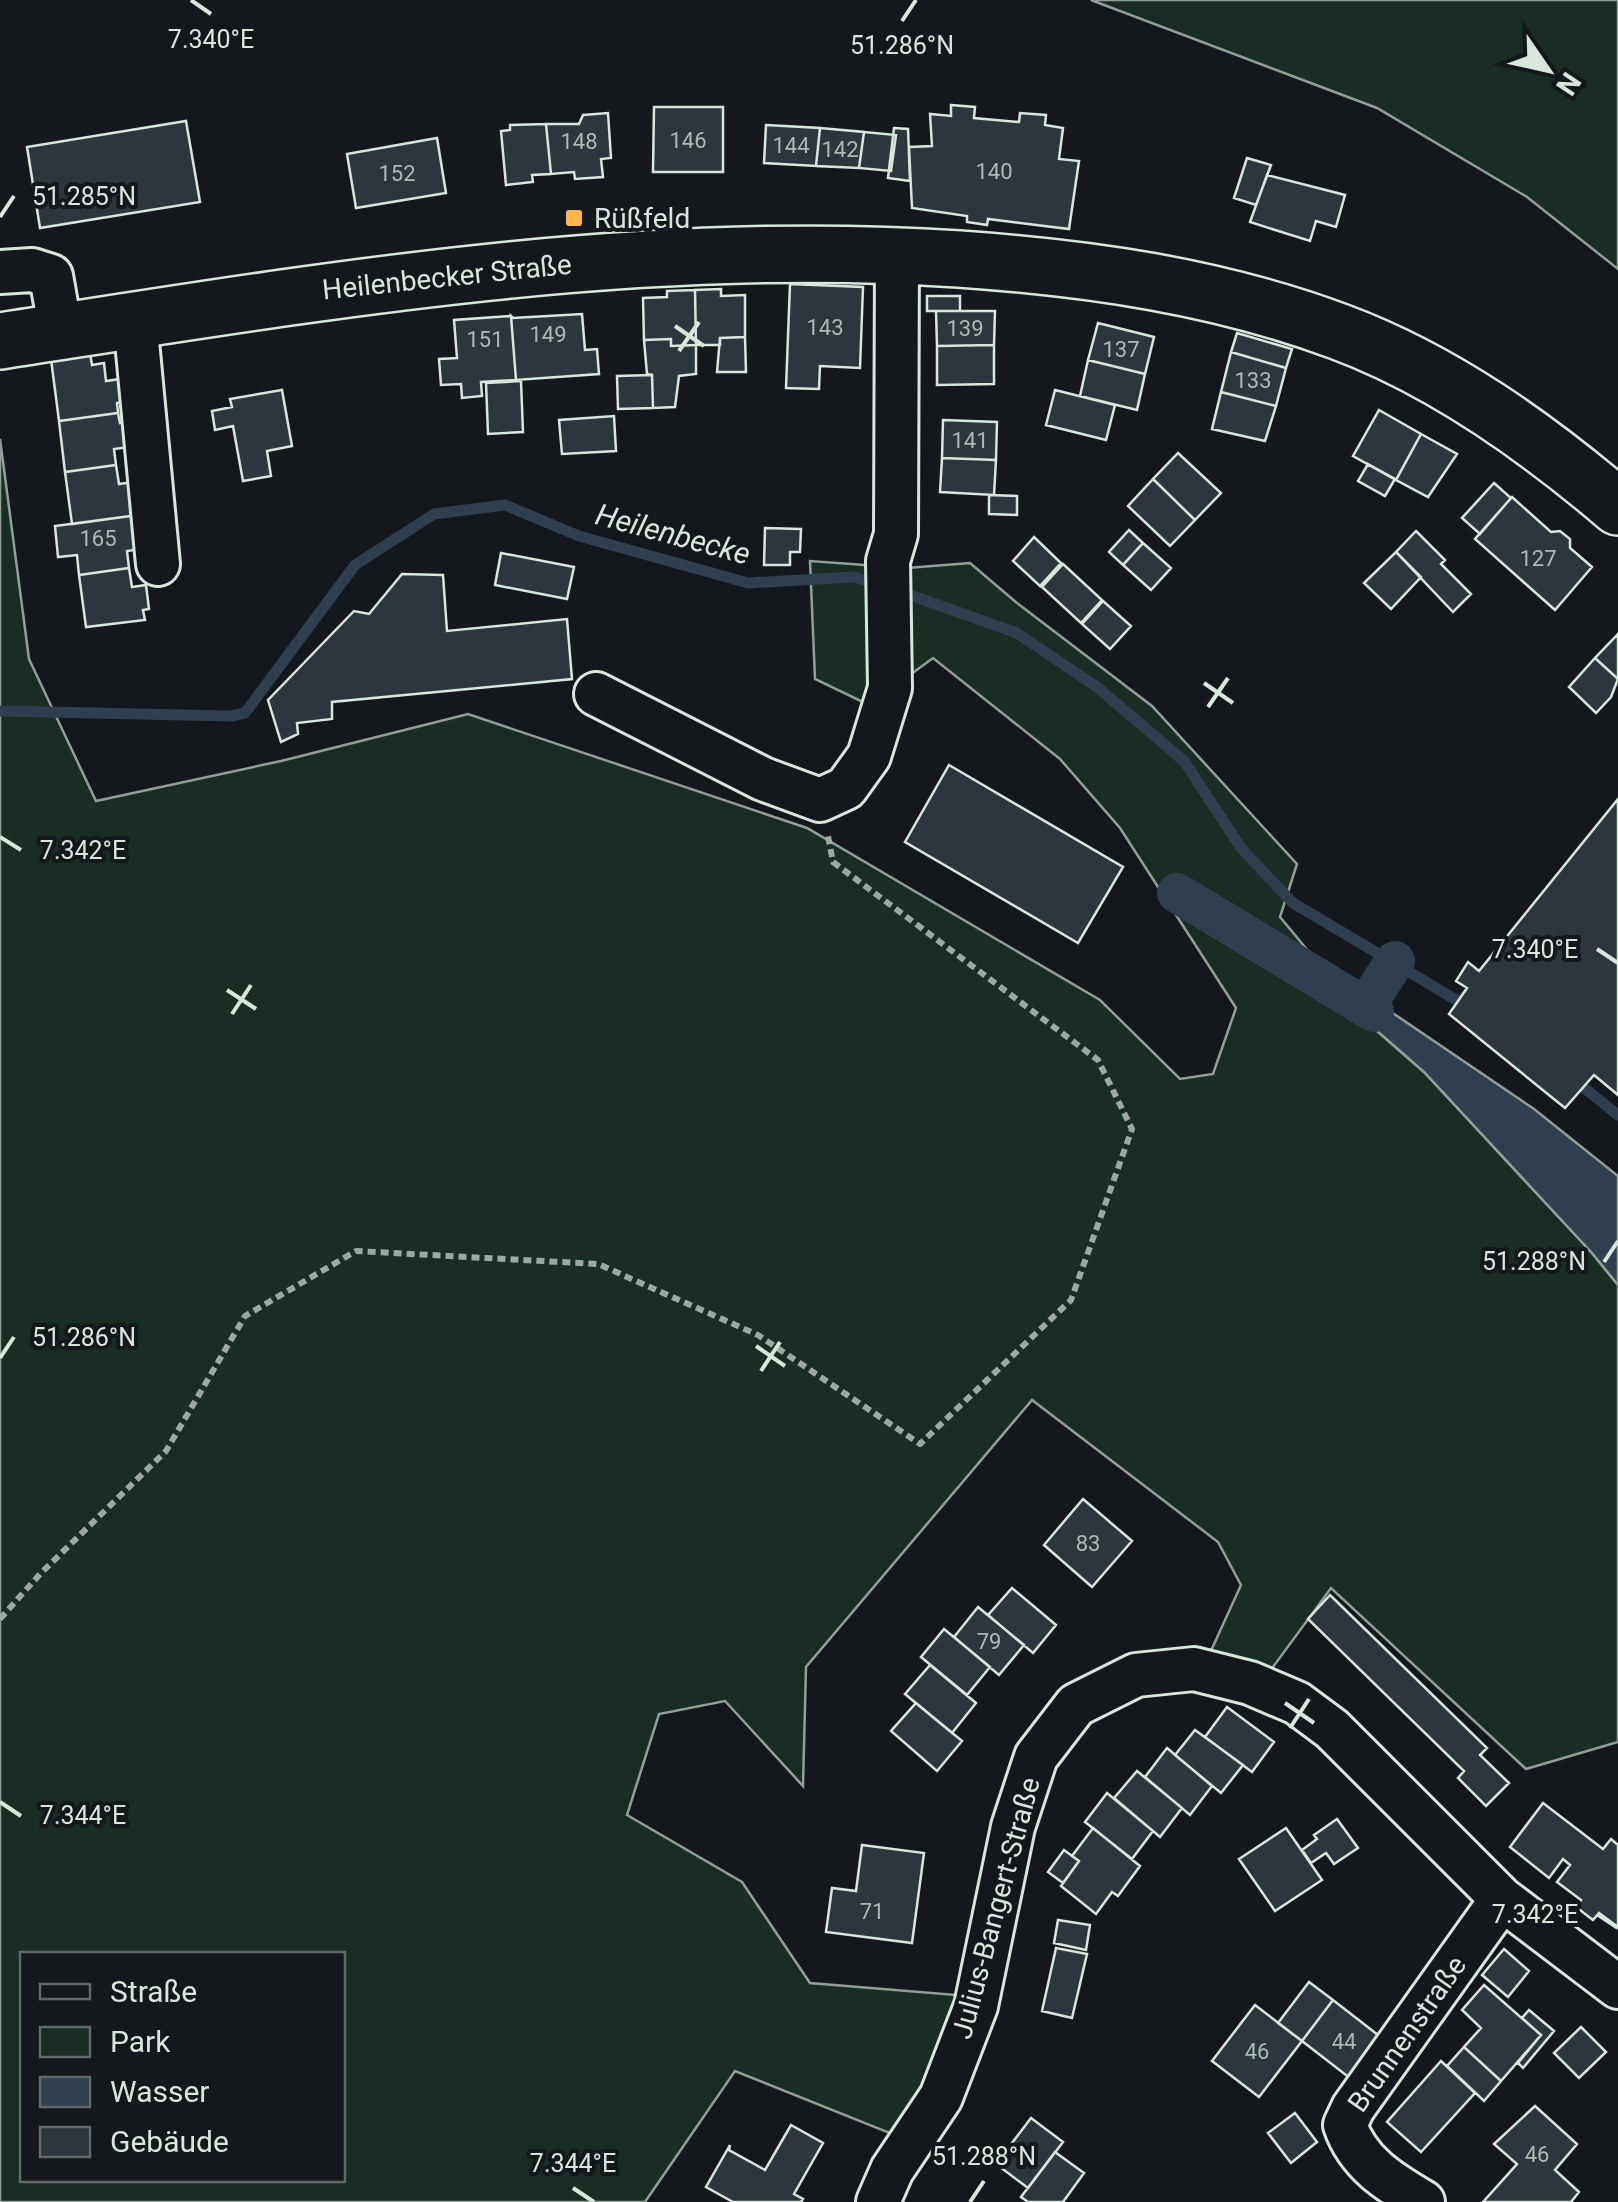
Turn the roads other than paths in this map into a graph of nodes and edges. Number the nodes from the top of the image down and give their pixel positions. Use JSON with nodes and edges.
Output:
{"nodes":[{"id":1,"x":896,"y":254,"type":"junction"},
{"id":2,"x":0,"y":272,"type":"edge"},
{"id":3,"x":135,"y":320,"type":"junction"},
{"id":4,"x":61,"y":332,"type":"junction"},
{"id":5,"x":0,"y":341,"type":"edge"},
{"id":6,"x":1618,"y":506,"type":"edge"},
{"id":7,"x":158,"y":564,"type":"dead end"},
{"id":8,"x":596,"y":694,"type":"dead end"},
{"id":9,"x":1502,"y":1900,"type":"junction"},
{"id":10,"x":1618,"y":1987,"type":"edge"},
{"id":11,"x":878,"y":2202,"type":"edge"},
{"id":12,"x":1423,"y":2202,"type":"edge"}],
"edges":[{"from":1,"to":3,"type":"main road","name":"Heilenbecker Straße"},
{"from":1,"to":6,"type":"main road","name":"Heilenbecker Straße"},
{"from":1,"to":8,"type":"street"},
{"from":2,"to":4,"type":"street"},
{"from":3,"to":4,"type":"main road","name":"Heilenbecker Straße"},
{"from":3,"to":7,"type":"street"},
{"from":4,"to":5,"type":"main road","name":"Heilenbecker Straße"},
{"from":9,"to":10,"type":"street","name":"Julius-Bangert-Straße"},
{"from":9,"to":11,"type":"street","name":"Julius-Bangert-Straße"},
{"from":9,"to":12,"type":"street","name":"Brunnenstraße"}]}
